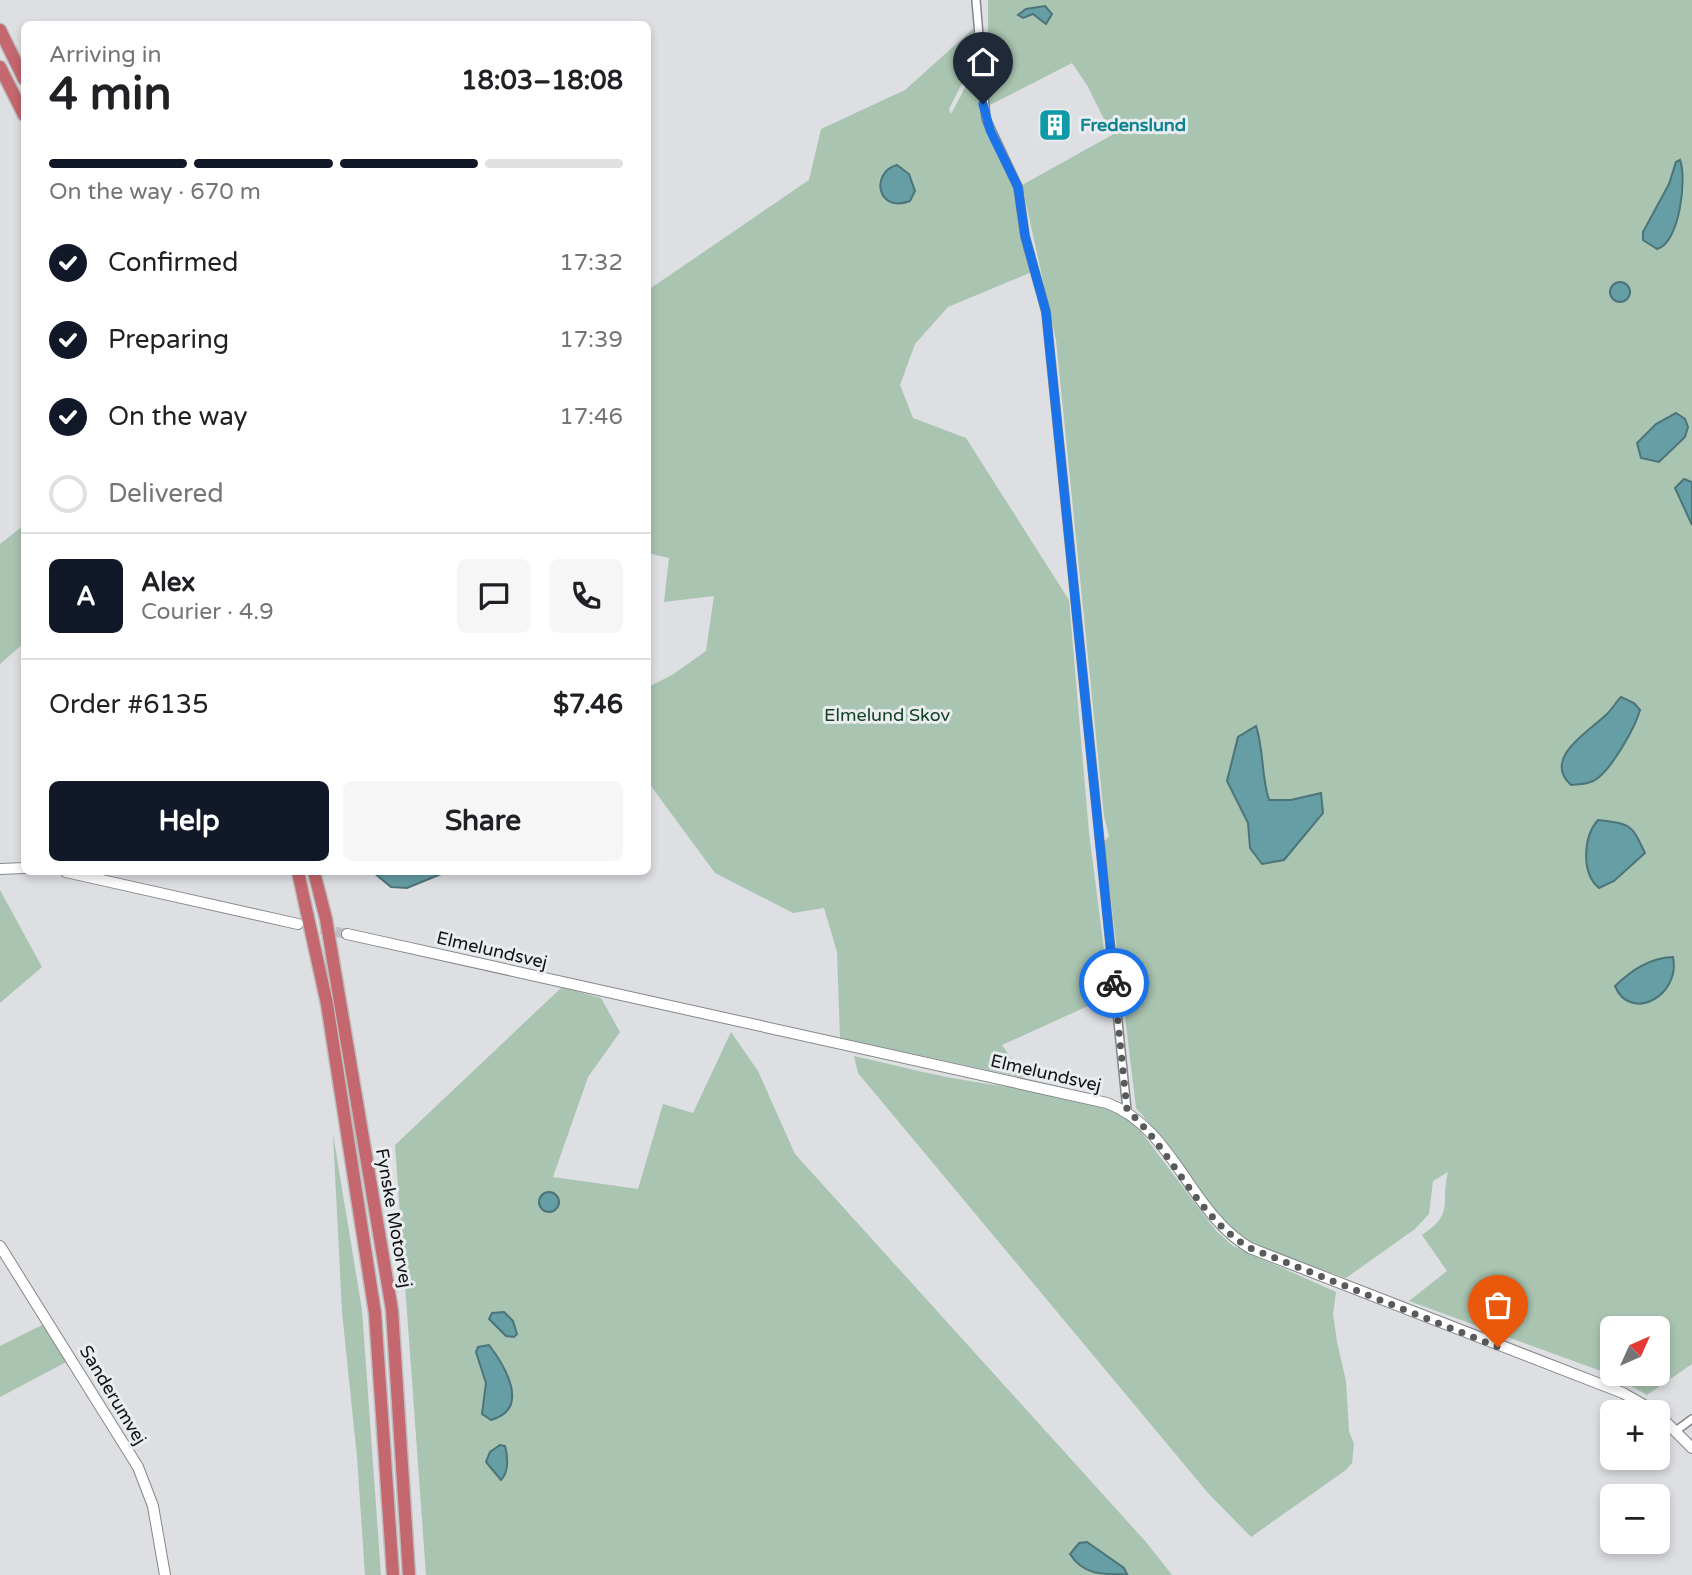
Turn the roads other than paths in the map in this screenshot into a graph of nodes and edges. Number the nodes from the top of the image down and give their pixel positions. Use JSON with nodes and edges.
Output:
{"nodes":[{"id":1,"x":976,"y":0,"type":"edge"},
{"id":2,"x":0,"y":30,"type":"edge"},
{"id":3,"x":0,"y":67,"type":"edge"},
{"id":4,"x":21,"y":73,"type":"edge"},
{"id":5,"x":21,"y":109,"type":"edge"},
{"id":6,"x":21,"y":868,"type":"edge"},
{"id":7,"x":0,"y":869,"type":"edge"},
{"id":8,"x":79,"y":875,"type":"edge"},
{"id":9,"x":299,"y":875,"type":"edge"},
{"id":10,"x":315,"y":875,"type":"edge"},
{"id":11,"x":298,"y":924,"type":"tunnel mouth"},
{"id":12,"x":347,"y":934,"type":"tunnel mouth"},
{"id":13,"x":1127,"y":1110,"type":"junction"},
{"id":14,"x":0,"y":1246,"type":"edge"},
{"id":15,"x":1635,"y":1400,"type":"edge"},
{"id":16,"x":1692,"y":1419,"type":"edge"},
{"id":17,"x":1670,"y":1424,"type":"edge"},
{"id":18,"x":1677,"y":1430,"type":"junction"},
{"id":19,"x":1692,"y":1448,"type":"edge"},
{"id":20,"x":165,"y":1575,"type":"edge"},
{"id":21,"x":393,"y":1575,"type":"edge"},
{"id":22,"x":409,"y":1575,"type":"edge"}],
"edges":[{"from":1,"to":13,"type":"street"},
{"from":2,"to":4,"type":"highway"},
{"from":3,"to":5,"type":"highway"},
{"from":6,"to":7,"type":"street"},
{"from":8,"to":11,"type":"street"},
{"from":9,"to":21,"type":"highway","name":"Fynske Motorvej"},
{"from":10,"to":22,"type":"highway","name":"Fynske Motorvej"},
{"from":12,"to":13,"type":"street","name":"Elmelundsvej"},
{"from":13,"to":15,"type":"street","name":"Elmelundsvej"},
{"from":14,"to":20,"type":"street","name":"Sanderumvej"},
{"from":16,"to":18,"type":"street"},
{"from":17,"to":18,"type":"street","name":"Elmelundsvej"},
{"from":18,"to":19,"type":"street","name":"Elmelundsvej"}]}
